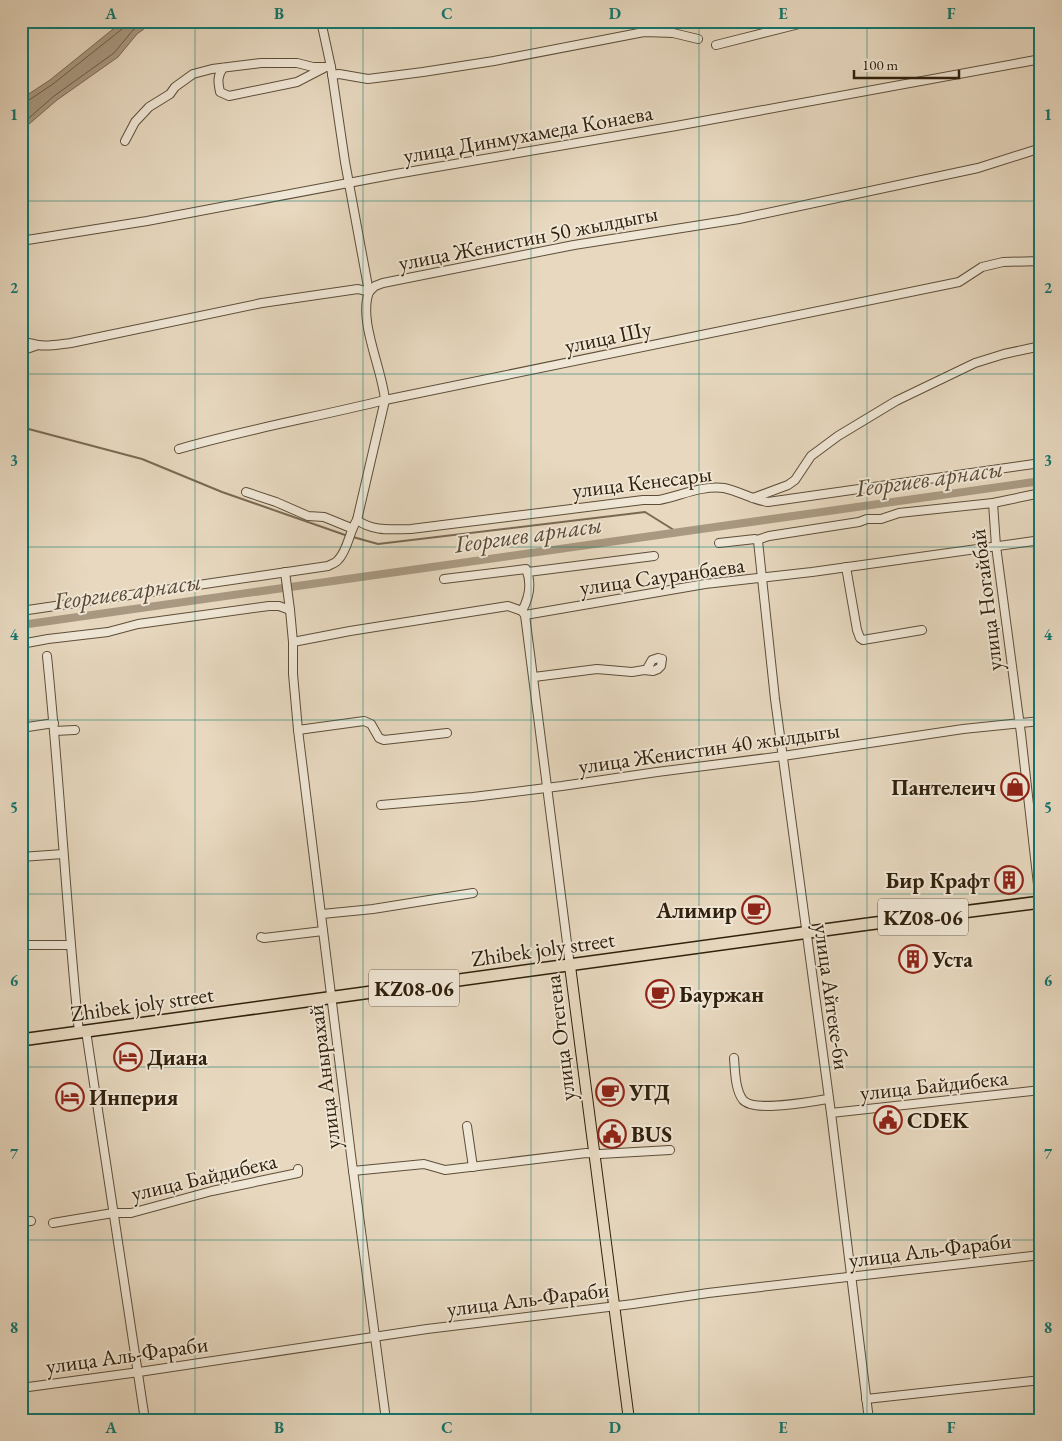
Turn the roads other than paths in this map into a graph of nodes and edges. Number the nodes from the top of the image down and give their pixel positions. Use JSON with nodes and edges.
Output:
{"nodes":[{"id":1,"x":321,"y":21,"type":"edge"},
{"id":2,"x":811,"y":21,"type":"edge"},
{"id":3,"x":698,"y":39,"type":"dead end"},
{"id":4,"x":716,"y":45,"type":"dead end"},
{"id":5,"x":1041,"y":59,"type":"edge"},
{"id":6,"x":224,"y":68,"type":"junction"},
{"id":7,"x":331,"y":71,"type":"junction"},
{"id":8,"x":125,"y":141,"type":"dead end"},
{"id":9,"x":1041,"y":148,"type":"edge"},
{"id":10,"x":349,"y":184,"type":"junction"},
{"id":11,"x":21,"y":242,"type":"edge"},
{"id":12,"x":1041,"y":261,"type":"edge"},
{"id":13,"x":369,"y":292,"type":"junction"},
{"id":14,"x":21,"y":342,"type":"edge"},
{"id":15,"x":38,"y":345,"type":"junction"},
{"id":16,"x":1041,"y":346,"type":"edge"},
{"id":17,"x":21,"y":351,"type":"edge"},
{"id":18,"x":385,"y":400,"type":"junction"},
{"id":19,"x":179,"y":448,"type":"dead end"},
{"id":20,"x":1041,"y":463,"type":"edge"},
{"id":21,"x":246,"y":492,"type":"dead end"},
{"id":22,"x":1041,"y":494,"type":"edge"},
{"id":23,"x":753,"y":498,"type":"junction"},
{"id":24,"x":993,"y":503,"type":"junction"},
{"id":25,"x":356,"y":520,"type":"junction"},
{"id":26,"x":351,"y":528,"type":"junction"},
{"id":27,"x":757,"y":540,"type":"junction"},
{"id":28,"x":1041,"y":540,"type":"edge"},
{"id":29,"x":719,"y":543,"type":"dead end"},
{"id":30,"x":996,"y":546,"type":"junction"},
{"id":31,"x":654,"y":556,"type":"dead end"},
{"id":32,"x":846,"y":566,"type":"junction"},
{"id":33,"x":285,"y":572,"type":"junction"},
{"id":34,"x":528,"y":572,"type":"junction"},
{"id":35,"x":444,"y":579,"type":"dead end"},
{"id":36,"x":761,"y":579,"type":"junction"},
{"id":37,"x":290,"y":607,"type":"junction"},
{"id":38,"x":21,"y":611,"type":"edge"},
{"id":39,"x":523,"y":613,"type":"junction"},
{"id":40,"x":922,"y":630,"type":"dead end"},
{"id":41,"x":293,"y":642,"type":"junction"},
{"id":42,"x":21,"y":644,"type":"edge"},
{"id":43,"x":46,"y":656,"type":"dead end"},
{"id":44,"x":649,"y":670,"type":"dead end"},
{"id":45,"x":534,"y":677,"type":"junction"},
{"id":46,"x":1041,"y":721,"type":"edge"},
{"id":47,"x":1019,"y":723,"type":"junction"},
{"id":48,"x":54,"y":727,"type":"junction"},
{"id":49,"x":21,"y":728,"type":"edge"},
{"id":50,"x":74,"y":730,"type":"dead end"},
{"id":51,"x":298,"y":730,"type":"junction"},
{"id":52,"x":447,"y":733,"type":"dead end"},
{"id":53,"x":783,"y":756,"type":"junction"},
{"id":54,"x":548,"y":788,"type":"junction"},
{"id":55,"x":381,"y":805,"type":"dead end"},
{"id":56,"x":63,"y":854,"type":"junction"},
{"id":57,"x":21,"y":857,"type":"edge"},
{"id":58,"x":473,"y":894,"type":"dead end"},
{"id":59,"x":1040,"y":902,"type":"edge"},
{"id":60,"x":322,"y":914,"type":"junction"},
{"id":61,"x":323,"y":931,"type":"junction"},
{"id":62,"x":806,"y":932,"type":"junction"},
{"id":63,"x":262,"y":937,"type":"dead end"},
{"id":64,"x":21,"y":945,"type":"edge"},
{"id":65,"x":70,"y":945,"type":"junction"},
{"id":66,"x":570,"y":966,"type":"junction"},
{"id":67,"x":332,"y":999,"type":"junction"},
{"id":68,"x":83,"y":1032,"type":"junction"},
{"id":69,"x":21,"y":1040,"type":"edge"},
{"id":70,"x":734,"y":1058,"type":"dead end"},
{"id":71,"x":1041,"y":1090,"type":"edge"},
{"id":72,"x":829,"y":1099,"type":"junction"},
{"id":73,"x":831,"y":1113,"type":"junction"},
{"id":74,"x":467,"y":1126,"type":"dead end"},
{"id":75,"x":670,"y":1150,"type":"dead end"},
{"id":76,"x":593,"y":1153,"type":"junction"},
{"id":77,"x":473,"y":1168,"type":"junction"},
{"id":78,"x":298,"y":1169,"type":"dead end"},
{"id":79,"x":353,"y":1171,"type":"junction"},
{"id":80,"x":114,"y":1213,"type":"junction"},
{"id":81,"x":31,"y":1221,"type":"dead end"},
{"id":82,"x":21,"y":1222,"type":"edge"},
{"id":83,"x":53,"y":1223,"type":"dead end"},
{"id":84,"x":1041,"y":1255,"type":"edge"},
{"id":85,"x":851,"y":1276,"type":"junction"},
{"id":86,"x":615,"y":1306,"type":"junction"},
{"id":87,"x":375,"y":1336,"type":"junction"},
{"id":88,"x":139,"y":1372,"type":"junction"},
{"id":89,"x":1041,"y":1380,"type":"edge"},
{"id":90,"x":21,"y":1388,"type":"edge"},
{"id":91,"x":866,"y":1399,"type":"junction"},
{"id":92,"x":145,"y":1420,"type":"edge"},
{"id":93,"x":386,"y":1420,"type":"edge"},
{"id":94,"x":628,"y":1420,"type":"edge"},
{"id":95,"x":869,"y":1420,"type":"edge"}],
"edges":[{"from":1,"to":7,"type":"street"},
{"from":2,"to":4,"type":"street"},
{"from":3,"to":7,"type":"street"},
{"from":5,"to":10,"type":"street","name":"улица Динмухамеда Конаева"},
{"from":6,"to":7,"type":"street"},
{"from":6,"to":7,"type":"street"},
{"from":6,"to":8,"type":"street"},
{"from":7,"to":10,"type":"street"},
{"from":9,"to":13,"type":"street","name":"улица Женистин 50 жылдыгы"},
{"from":10,"to":11,"type":"street","name":"улица Динмухамеда Конаева"},
{"from":10,"to":13,"type":"street"},
{"from":12,"to":18,"type":"street","name":"улица Шу"},
{"from":13,"to":15,"type":"street","name":"улица Женистин 50 жылдыгы"},
{"from":13,"to":18,"type":"street"},
{"from":14,"to":15,"type":"street","name":"улица Женистин 50 жылдыгы"},
{"from":15,"to":17,"type":"street"},
{"from":16,"to":23,"type":"street"},
{"from":18,"to":19,"type":"street","name":"улица Шу"},
{"from":18,"to":25,"type":"street"},
{"from":20,"to":23,"type":"street","name":"улица Кенесары"},
{"from":21,"to":26,"type":"street"},
{"from":22,"to":24,"type":"street"},
{"from":23,"to":25,"type":"street","name":"улица Кенесары"},
{"from":24,"to":27,"type":"street"},
{"from":24,"to":30,"type":"street","name":"улица Ногайбай"},
{"from":25,"to":26,"type":"street"},
{"from":26,"to":33,"type":"street"},
{"from":27,"to":29,"type":"street"},
{"from":27,"to":36,"type":"street","name":"улица Айтеке-би"},
{"from":28,"to":30,"type":"street","name":"улица Сауранбаева"},
{"from":30,"to":32,"type":"street","name":"улица Сауранбаева"},
{"from":30,"to":47,"type":"street","name":"улица Ногайбай"},
{"from":31,"to":34,"type":"street"},
{"from":32,"to":36,"type":"street","name":"улица Сауранбаева"},
{"from":32,"to":40,"type":"street"},
{"from":33,"to":37,"type":"street","name":"улица Анырахай"},
{"from":33,"to":38,"type":"street"},
{"from":34,"to":35,"type":"street"},
{"from":34,"to":39,"type":"street"},
{"from":36,"to":39,"type":"street","name":"улица Сауранбаева"},
{"from":36,"to":53,"type":"street","name":"улица Айтеке-би"},
{"from":37,"to":41,"type":"street","name":"улица Анырахай"},
{"from":37,"to":42,"type":"street"},
{"from":39,"to":41,"type":"street","name":"улица Сауранбаева"},
{"from":39,"to":45,"type":"street","name":"улица Отегена"},
{"from":41,"to":51,"type":"street","name":"улица Анырахай"},
{"from":43,"to":48,"type":"street"},
{"from":44,"to":45,"type":"street"},
{"from":45,"to":54,"type":"street","name":"улица Отегена"},
{"from":46,"to":47,"type":"street","name":"улица Женистин 40 жылдыгы"},
{"from":47,"to":53,"type":"street","name":"улица Женистин 40 жылдыгы"},
{"from":47,"to":59,"type":"street","name":"улица Ногайбай"},
{"from":48,"to":49,"type":"street"},
{"from":48,"to":50,"type":"street"},
{"from":48,"to":56,"type":"street"},
{"from":51,"to":52,"type":"street"},
{"from":51,"to":60,"type":"street","name":"улица Анырахай"},
{"from":53,"to":54,"type":"street","name":"улица Женистин 40 жылдыгы"},
{"from":53,"to":62,"type":"street","name":"улица Айтеке-би"},
{"from":54,"to":55,"type":"street","name":"улица Женистин 40 жылдыгы"},
{"from":54,"to":66,"type":"street","name":"улица Отегена"},
{"from":56,"to":57,"type":"street"},
{"from":56,"to":65,"type":"street"},
{"from":58,"to":60,"type":"street"},
{"from":59,"to":62,"type":"highway","name":"Zhibek joly street","number":"KZ08-06"},
{"from":60,"to":61,"type":"street","name":"улица Анырахай"},
{"from":61,"to":63,"type":"street"},
{"from":61,"to":67,"type":"street","name":"улица Анырахай"},
{"from":62,"to":66,"type":"highway","name":"Zhibek joly street","number":"KZ08-06"},
{"from":62,"to":72,"type":"street","name":"улица Айтеке-би"},
{"from":64,"to":65,"type":"street"},
{"from":65,"to":68,"type":"street"},
{"from":66,"to":67,"type":"highway","name":"Zhibek joly street","number":"KZ08-06"},
{"from":66,"to":76,"type":"main road","name":"улица Отегена"},
{"from":67,"to":68,"type":"highway","name":"Zhibek joly street","number":"KZ08-06"},
{"from":67,"to":79,"type":"street","name":"улица Анырахай"},
{"from":68,"to":69,"type":"highway","name":"Zhibek joly street","number":"KZ08-06"},
{"from":68,"to":80,"type":"street"},
{"from":70,"to":72,"type":"street","name":"улица Байдибека"},
{"from":71,"to":73,"type":"street","name":"улица Байдибека"},
{"from":72,"to":73,"type":"street","name":"улица Айтеке-би"},
{"from":73,"to":85,"type":"street","name":"улица Айтеке-би"},
{"from":74,"to":77,"type":"street"},
{"from":75,"to":76,"type":"street"},
{"from":76,"to":77,"type":"street"},
{"from":76,"to":86,"type":"main road","name":"улица Отегена"},
{"from":77,"to":79,"type":"street"},
{"from":78,"to":80,"type":"street","name":"улица Байдибека"},
{"from":79,"to":87,"type":"street","name":"улица Анырахай"},
{"from":80,"to":83,"type":"street"},
{"from":80,"to":88,"type":"street"},
{"from":81,"to":82,"type":"street"},
{"from":84,"to":85,"type":"street","name":"улица Аль-Фараби"},
{"from":85,"to":86,"type":"street","name":"улица Аль-Фараби"},
{"from":85,"to":91,"type":"street","name":"улица Айтеке-би"},
{"from":86,"to":87,"type":"street","name":"улица Аль-Фараби"},
{"from":86,"to":94,"type":"main road","name":"улица Отегена"},
{"from":87,"to":88,"type":"street","name":"улица Аль-Фараби"},
{"from":87,"to":93,"type":"street","name":"улица Анырахай"},
{"from":88,"to":90,"type":"street","name":"улица Аль-Фараби"},
{"from":88,"to":92,"type":"street"},
{"from":89,"to":91,"type":"street"},
{"from":91,"to":95,"type":"street","name":"улица Айтеке-би"}]}
